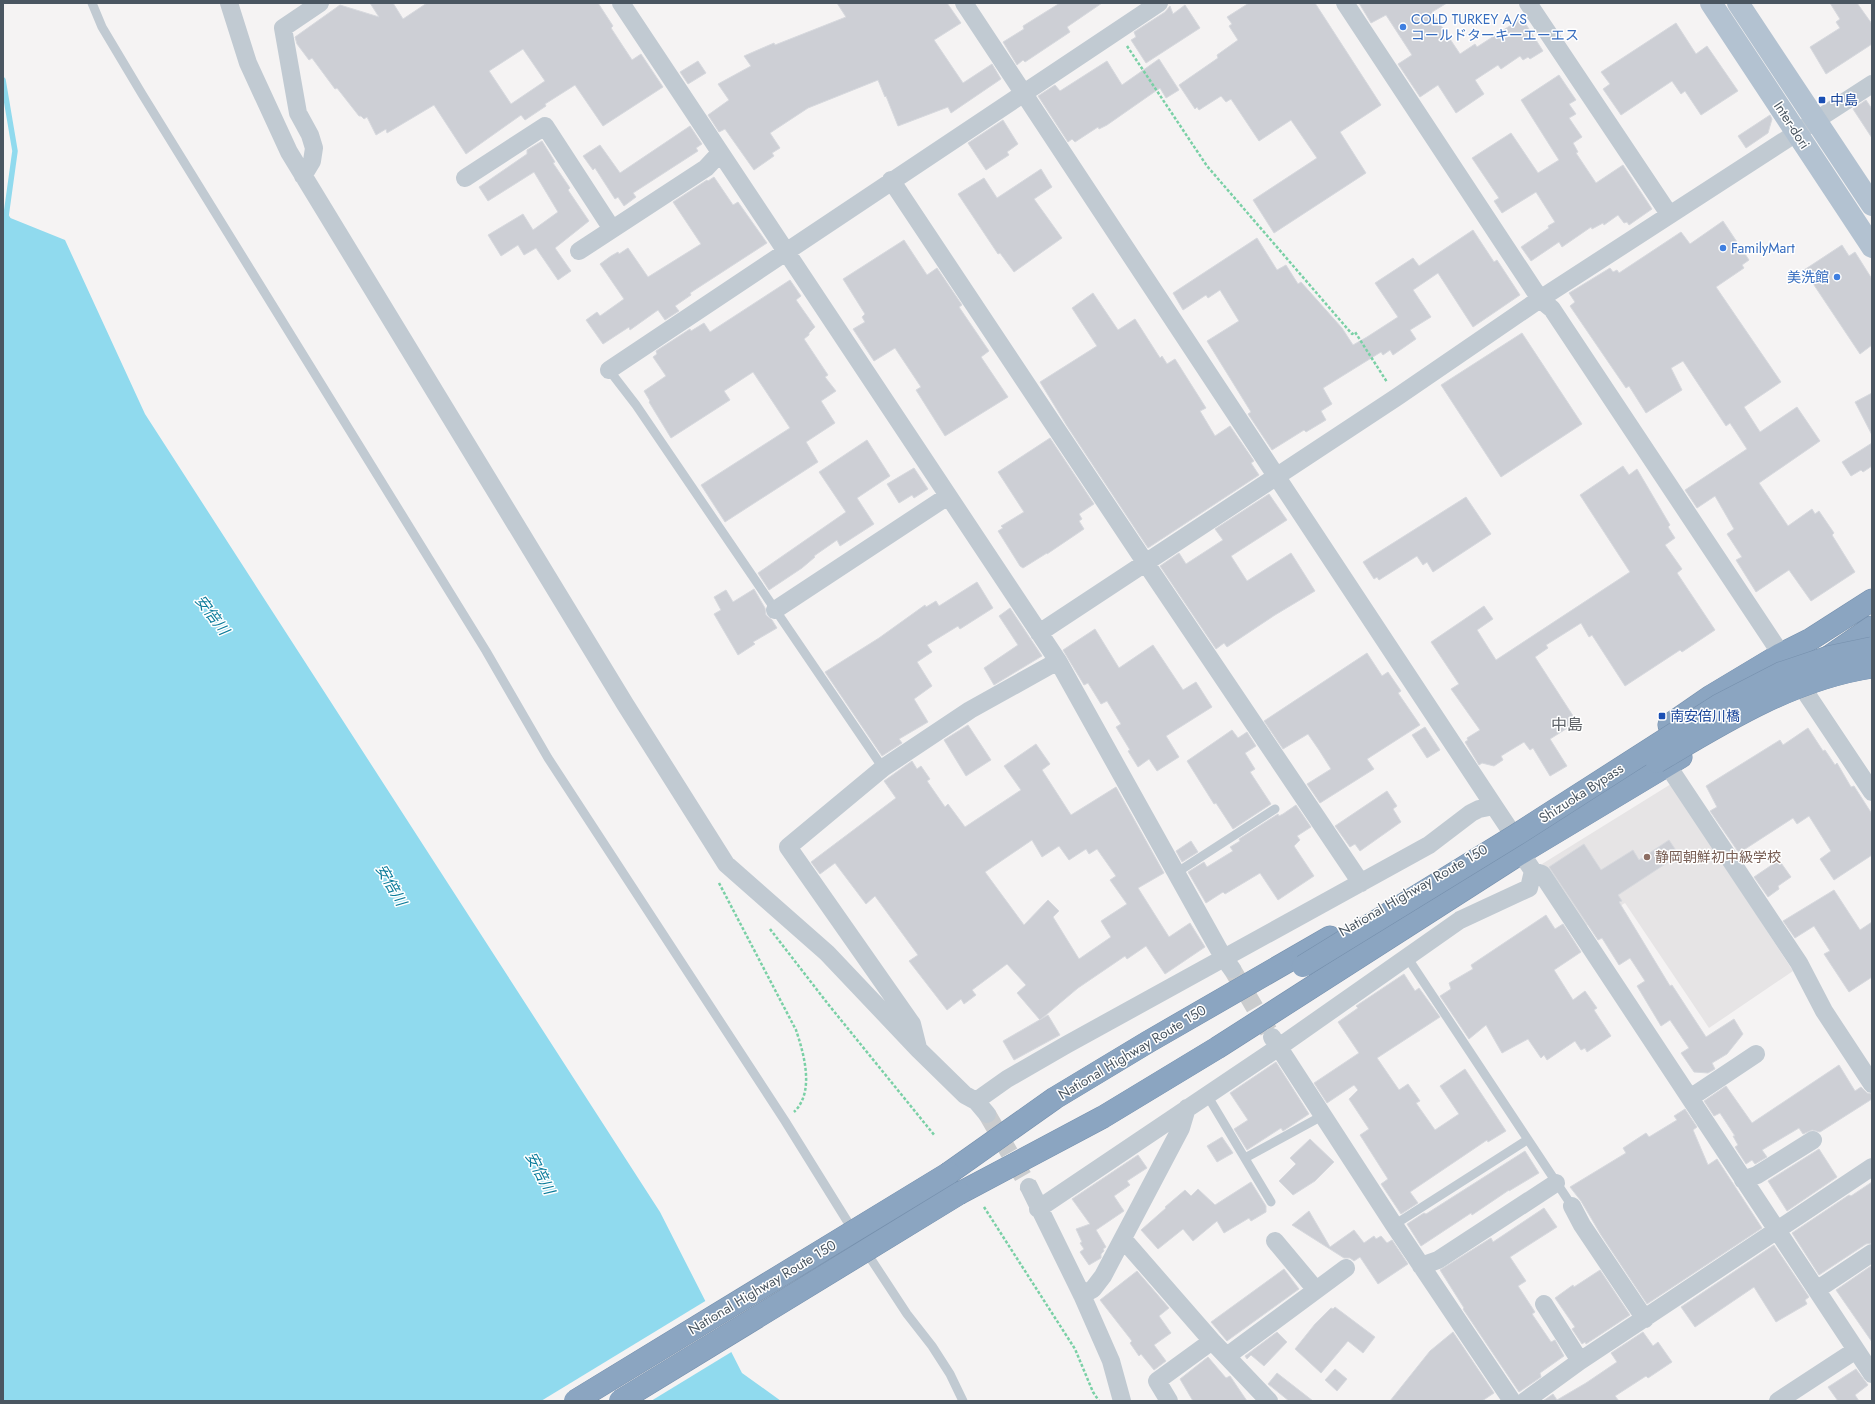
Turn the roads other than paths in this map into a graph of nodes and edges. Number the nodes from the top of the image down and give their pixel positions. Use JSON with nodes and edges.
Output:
{"nodes":[{"id":1,"x":92,"y":3,"type":"edge"},
{"id":2,"x":230,"y":3,"type":"edge"},
{"id":3,"x":320,"y":3,"type":"edge"},
{"id":4,"x":621,"y":3,"type":"edge"},
{"id":5,"x":964,"y":3,"type":"edge"},
{"id":6,"x":1159,"y":3,"type":"edge"},
{"id":7,"x":1345,"y":3,"type":"edge"},
{"id":8,"x":1528,"y":3,"type":"edge"},
{"id":9,"x":1711,"y":3,"type":"edge"},
{"id":10,"x":1738,"y":3,"type":"edge"},
{"id":11,"x":1872,"y":84,"type":"edge"},
{"id":12,"x":1023,"y":92,"type":"junction"},
{"id":13,"x":1815,"y":120,"type":"junction"},
{"id":14,"x":1796,"y":132,"type":"junction"},
{"id":15,"x":720,"y":153,"type":"junction"},
{"id":16,"x":304,"y":176,"type":"junction"},
{"id":17,"x":465,"y":178,"type":"dead end"},
{"id":18,"x":891,"y":180,"type":"junction"},
{"id":19,"x":1872,"y":205,"type":"edge"},
{"id":20,"x":1669,"y":214,"type":"junction"},
{"id":21,"x":612,"y":229,"type":"junction"},
{"id":22,"x":1872,"y":247,"type":"edge"},
{"id":23,"x":579,"y":251,"type":"dead end"},
{"id":24,"x":785,"y":252,"type":"junction"},
{"id":25,"x":1540,"y":299,"type":"junction"},
{"id":26,"x":609,"y":370,"type":"joint"},
{"id":27,"x":1275,"y":476,"type":"junction"},
{"id":28,"x":948,"y":496,"type":"junction"},
{"id":29,"x":1145,"y":562,"type":"junction"},
{"id":30,"x":1872,"y":594,"type":"edge"},
{"id":31,"x":1872,"y":600,"type":"edge"},
{"id":32,"x":775,"y":610,"type":"junction"},
{"id":33,"x":1872,"y":627,"type":"edge"},
{"id":34,"x":1040,"y":633,"type":"junction"},
{"id":35,"x":1811,"y":639,"type":"junction"},
{"id":36,"x":1872,"y":648,"type":"edge"},
{"id":37,"x":1781,"y":654,"type":"junction"},
{"id":38,"x":1058,"y":661,"type":"junction"},
{"id":39,"x":1872,"y":668,"type":"edge"},
{"id":40,"x":1796,"y":678,"type":"junction"},
{"id":41,"x":1668,"y":766,"type":"junction"},
{"id":42,"x":883,"y":768,"type":"junction"},
{"id":43,"x":1872,"y":792,"type":"edge"},
{"id":44,"x":1494,"y":806,"type":"junction"},
{"id":45,"x":1275,"y":809,"type":"dead end"},
{"id":46,"x":1512,"y":833,"type":"junction"},
{"id":47,"x":1521,"y":853,"type":"junction"},
{"id":48,"x":1533,"y":871,"type":"junction"},
{"id":49,"x":1176,"y":873,"type":"junction"},
{"id":50,"x":1362,"y":884,"type":"junction"},
{"id":51,"x":1407,"y":957,"type":"junction"},
{"id":52,"x":1227,"y":963,"type":"junction"},
{"id":53,"x":1306,"y":970,"type":"junction"},
{"id":54,"x":1275,"y":1042,"type":"junction"},
{"id":55,"x":918,"y":1049,"type":"junction"},
{"id":56,"x":1756,"y":1054,"type":"dead end"},
{"id":57,"x":1872,"y":1084,"type":"edge"},
{"id":58,"x":1207,"y":1095,"type":"junction"},
{"id":59,"x":1690,"y":1098,"type":"junction"},
{"id":60,"x":1187,"y":1108,"type":"junction"},
{"id":61,"x":1322,"y":1116,"type":"junction"},
{"id":62,"x":1527,"y":1140,"type":"junction"},
{"id":63,"x":1813,"y":1140,"type":"dead end"},
{"id":64,"x":1245,"y":1158,"type":"junction"},
{"id":65,"x":1872,"y":1167,"type":"edge"},
{"id":66,"x":949,"y":1173,"type":"junction"},
{"id":67,"x":1743,"y":1180,"type":"junction"},
{"id":68,"x":1556,"y":1183,"type":"junction"},
{"id":69,"x":1029,"y":1187,"type":"tunnel mouth"},
{"id":70,"x":960,"y":1193,"type":"junction"},
{"id":71,"x":1272,"y":1202,"type":"dead end"},
{"id":72,"x":1572,"y":1206,"type":"joint"},
{"id":73,"x":1038,"y":1209,"type":"junction"},
{"id":74,"x":1394,"y":1225,"type":"junction"},
{"id":75,"x":1776,"y":1230,"type":"junction"},
{"id":76,"x":1123,"y":1239,"type":"junction"},
{"id":77,"x":1276,"y":1241,"type":"dead end"},
{"id":78,"x":1872,"y":1253,"type":"edge"},
{"id":79,"x":1421,"y":1266,"type":"junction"},
{"id":80,"x":1346,"y":1268,"type":"dead end"},
{"id":81,"x":1818,"y":1289,"type":"junction"},
{"id":82,"x":1316,"y":1290,"type":"junction"},
{"id":83,"x":1082,"y":1295,"type":"junction"},
{"id":84,"x":1544,"y":1304,"type":"dead end"},
{"id":85,"x":1645,"y":1319,"type":"junction"},
{"id":86,"x":1212,"y":1341,"type":"junction"},
{"id":87,"x":1856,"y":1350,"type":"junction"},
{"id":88,"x":1227,"y":1356,"type":"junction"},
{"id":89,"x":1580,"y":1361,"type":"junction"},
{"id":90,"x":1872,"y":1374,"type":"edge"},
{"id":91,"x":1120,"y":1398,"type":"edge"},
{"id":92,"x":575,"y":1401,"type":"edge"},
{"id":93,"x":620,"y":1401,"type":"edge"},
{"id":94,"x":963,"y":1401,"type":"edge"},
{"id":95,"x":1169,"y":1401,"type":"edge"},
{"id":96,"x":1269,"y":1401,"type":"edge"},
{"id":97,"x":1512,"y":1401,"type":"edge"},
{"id":98,"x":1526,"y":1401,"type":"edge"},
{"id":99,"x":1778,"y":1401,"type":"edge"}],
"edges":[{"from":1,"to":94,"type":"lane"},
{"from":2,"to":16,"type":"street"},
{"from":3,"to":16,"type":"street"},
{"from":4,"to":15,"type":"street"},
{"from":5,"to":12,"type":"street"},
{"from":6,"to":12,"type":"street"},
{"from":7,"to":25,"type":"street"},
{"from":8,"to":20,"type":"street"},
{"from":9,"to":14,"type":"main road","name":"Inter-dori"},
{"from":10,"to":13,"type":"main road","name":"Inter-dori"},
{"from":11,"to":13,"type":"street"},
{"from":12,"to":18,"type":"street"},
{"from":12,"to":27,"type":"street"},
{"from":13,"to":14,"type":"street"},
{"from":13,"to":19,"type":"main road","name":"Inter-dori"},
{"from":14,"to":20,"type":"street"},
{"from":14,"to":22,"type":"main road","name":"Inter-dori"},
{"from":15,"to":21,"type":"street"},
{"from":15,"to":24,"type":"street"},
{"from":16,"to":55,"type":"street"},
{"from":17,"to":21,"type":"street"},
{"from":18,"to":24,"type":"street"},
{"from":18,"to":29,"type":"street"},
{"from":20,"to":25,"type":"street"},
{"from":21,"to":23,"type":"street"},
{"from":24,"to":26,"type":"street"},
{"from":24,"to":28,"type":"street"},
{"from":25,"to":27,"type":"street"},
{"from":25,"to":37,"type":"street"},
{"from":26,"to":32,"type":"lane"},
{"from":27,"to":29,"type":"street"},
{"from":27,"to":44,"type":"street"},
{"from":28,"to":32,"type":"street"},
{"from":28,"to":34,"type":"street"},
{"from":29,"to":34,"type":"street"},
{"from":29,"to":50,"type":"street"},
{"from":30,"to":35,"type":"main road"},
{"from":31,"to":35,"type":"highway","name":"National Highway Route 150"},
{"from":32,"to":42,"type":"lane"},
{"from":33,"to":40,"type":"highway","name":"National Highway Route 150"},
{"from":34,"to":38,"type":"street"},
{"from":35,"to":37,"type":"highway","name":"National Highway Route 150"},
{"from":36,"to":53,"type":"highway","name":"Shizuoka Bypass","bridge":true},
{"from":37,"to":46,"type":"highway","name":"National Highway Route 150"},
{"from":38,"to":42,"type":"street"},
{"from":38,"to":49,"type":"street"},
{"from":39,"to":53,"type":"highway","name":"Shizuoka Bypass","bridge":true},
{"from":40,"to":41,"type":"highway","name":"National Highway Route 150"},
{"from":40,"to":43,"type":"street"},
{"from":41,"to":47,"type":"highway","name":"National Highway Route 150"},
{"from":41,"to":57,"type":"street"},
{"from":42,"to":55,"type":"street"},
{"from":44,"to":46,"type":"street"},
{"from":44,"to":50,"type":"street"},
{"from":45,"to":49,"type":"lane"},
{"from":46,"to":66,"type":"highway","name":"National Highway Route 150"},
{"from":47,"to":48,"type":"street"},
{"from":47,"to":70,"type":"highway","name":"National Highway Route 150"},
{"from":48,"to":51,"type":"street"},
{"from":48,"to":59,"type":"street"},
{"from":49,"to":52,"type":"street"},
{"from":50,"to":52,"type":"street"},
{"from":51,"to":54,"type":"street"},
{"from":51,"to":62,"type":"lane"},
{"from":52,"to":55,"type":"street"},
{"from":53,"to":66,"type":"highway","name":"National Highway Route 150"},
{"from":53,"to":70,"type":"highway","name":"National Highway Route 150"},
{"from":54,"to":58,"type":"street"},
{"from":54,"to":61,"type":"street"},
{"from":56,"to":59,"type":"street"},
{"from":58,"to":60,"type":"street"},
{"from":58,"to":64,"type":"lane"},
{"from":59,"to":67,"type":"street"},
{"from":60,"to":73,"type":"street"},
{"from":60,"to":76,"type":"street"},
{"from":61,"to":64,"type":"lane"},
{"from":61,"to":74,"type":"street"},
{"from":62,"to":68,"type":"lane"},
{"from":62,"to":74,"type":"lane"},
{"from":63,"to":67,"type":"street"},
{"from":64,"to":71,"type":"lane"},
{"from":65,"to":75,"type":"street"},
{"from":66,"to":92,"type":"highway","name":"National Highway Route 150","bridge":true},
{"from":67,"to":75,"type":"street"},
{"from":68,"to":72,"type":"lane"},
{"from":68,"to":79,"type":"street"},
{"from":69,"to":73,"type":"street"},
{"from":70,"to":93,"type":"highway","name":"National Highway Route 150","bridge":true},
{"from":72,"to":85,"type":"street"},
{"from":73,"to":83,"type":"street"},
{"from":74,"to":79,"type":"street"},
{"from":75,"to":81,"type":"street"},
{"from":75,"to":85,"type":"street"},
{"from":76,"to":83,"type":"street"},
{"from":76,"to":86,"type":"street"},
{"from":77,"to":82,"type":"street"},
{"from":78,"to":81,"type":"street"},
{"from":79,"to":97,"type":"street"},
{"from":80,"to":82,"type":"street"},
{"from":81,"to":87,"type":"street"},
{"from":82,"to":88,"type":"street"},
{"from":83,"to":91,"type":"street"},
{"from":84,"to":89,"type":"street"},
{"from":85,"to":89,"type":"street"},
{"from":86,"to":88,"type":"street"},
{"from":86,"to":95,"type":"street"},
{"from":87,"to":90,"type":"street"},
{"from":87,"to":99,"type":"street"},
{"from":88,"to":96,"type":"street"},
{"from":89,"to":98,"type":"street"}]}
